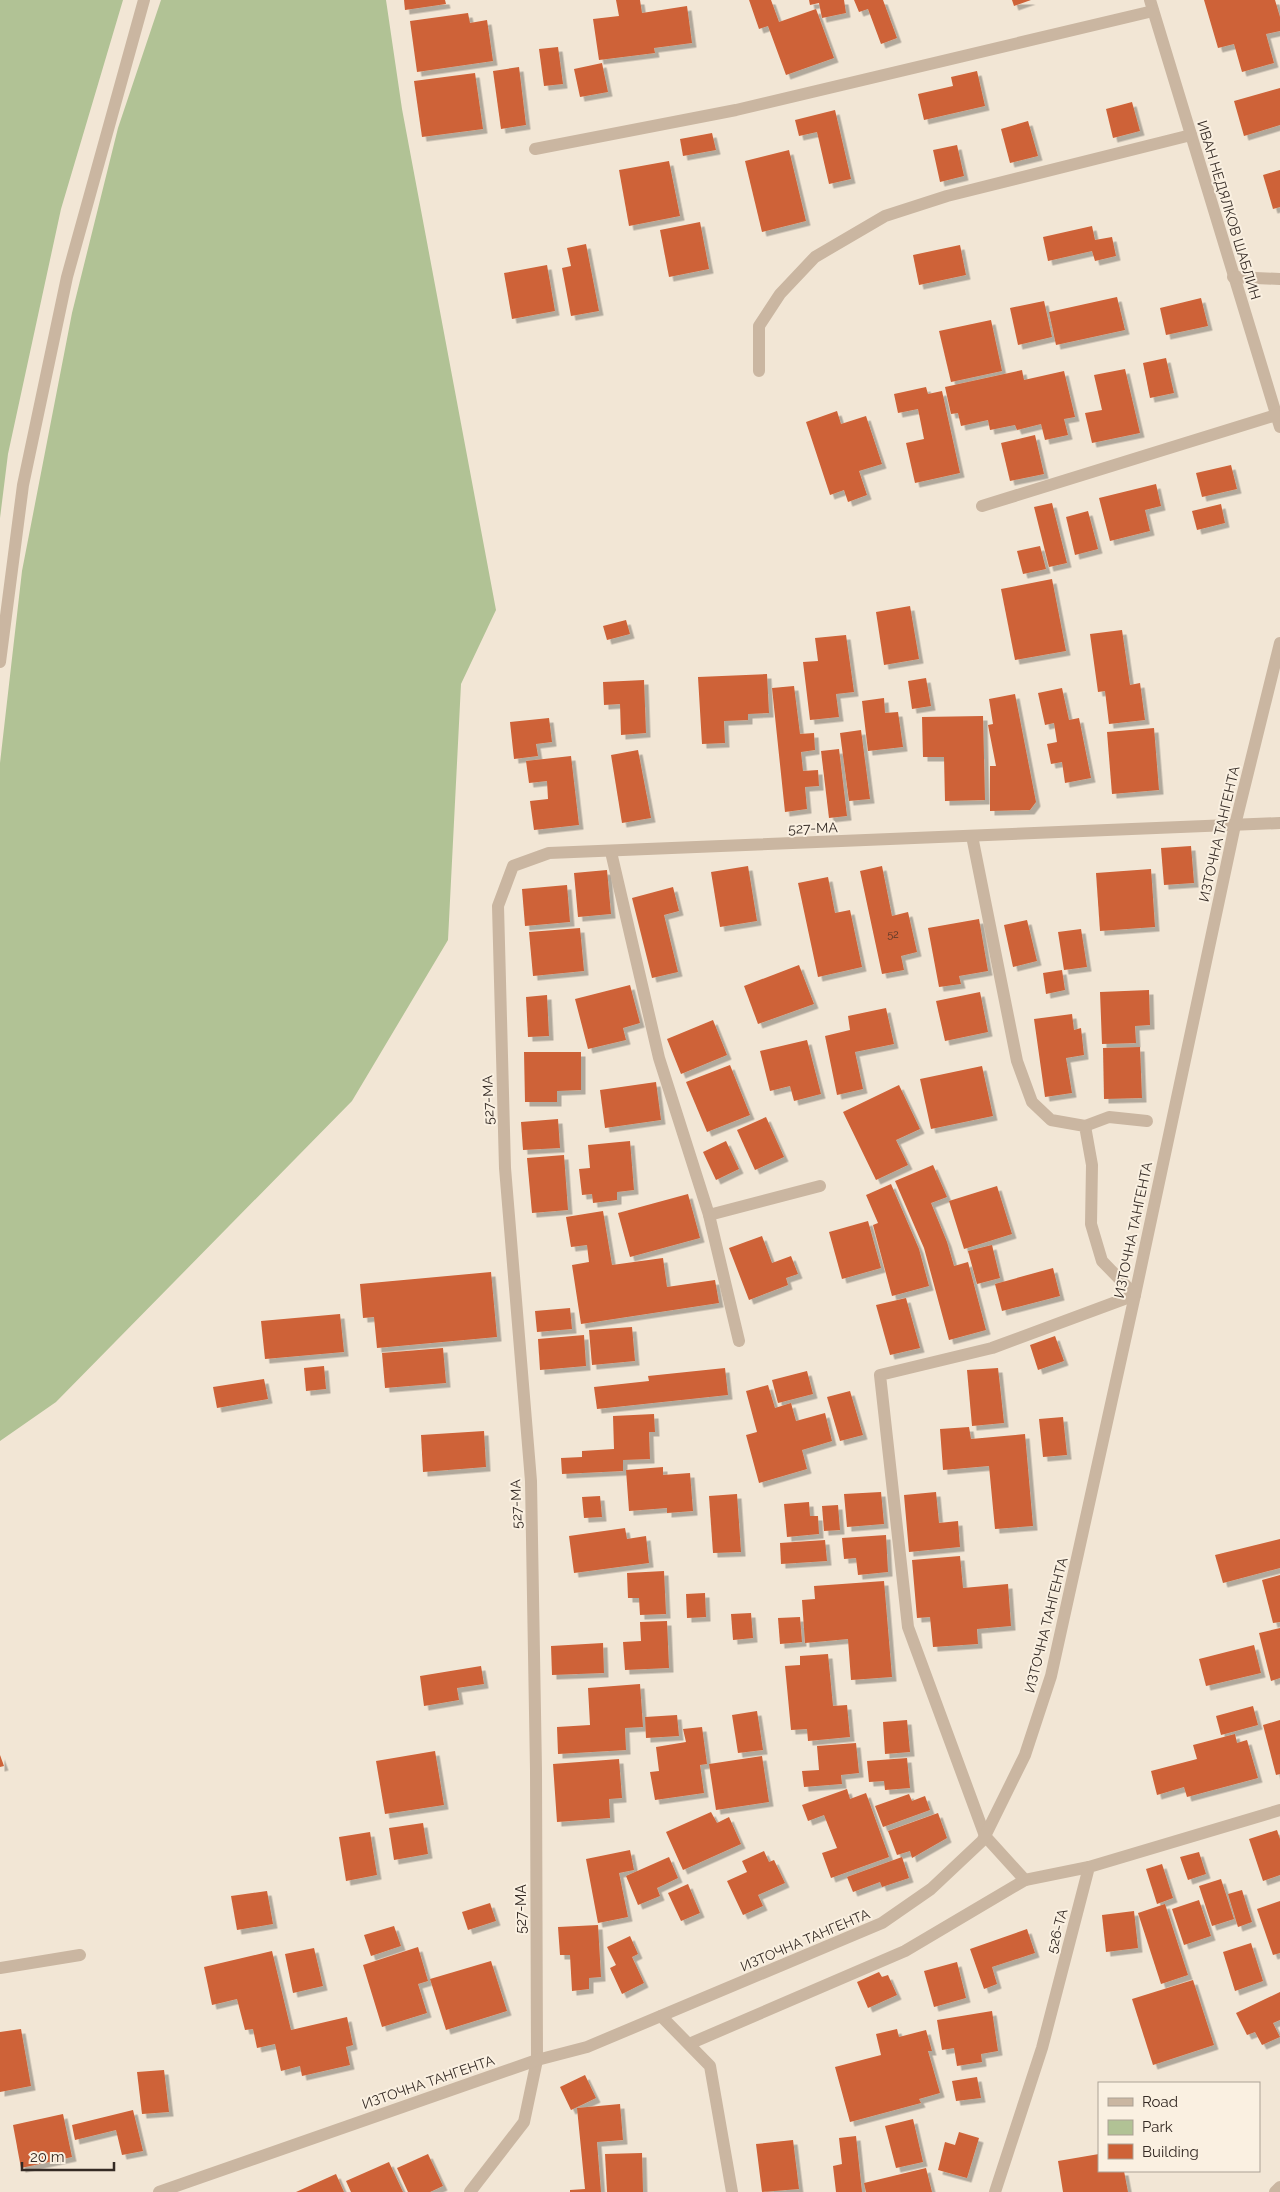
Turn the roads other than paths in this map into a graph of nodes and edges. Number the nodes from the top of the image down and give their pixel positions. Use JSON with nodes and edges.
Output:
{"nodes":[{"id":1,"x":144,"y":0,"type":"edge"},
{"id":2,"x":1151,"y":5,"type":"edge"},
{"id":3,"x":1191,"y":135,"type":"junction"},
{"id":4,"x":535,"y":149,"type":"dead end"},
{"id":5,"x":1233,"y":277,"type":"junction"},
{"id":6,"x":1280,"y":279,"type":"edge"},
{"id":7,"x":760,"y":371,"type":"dead end"},
{"id":8,"x":1276,"y":415,"type":"junction"},
{"id":9,"x":1280,"y":427,"type":"edge"},
{"id":10,"x":982,"y":506,"type":"dead end"},
{"id":11,"x":1280,"y":643,"type":"edge"},
{"id":12,"x":0,"y":662,"type":"edge"},
{"id":13,"x":1280,"y":823,"type":"edge"},
{"id":14,"x":1234,"y":825,"type":"junction"},
{"id":15,"x":972,"y":836,"type":"junction"},
{"id":16,"x":611,"y":852,"type":"junction"},
{"id":17,"x":1147,"y":1121,"type":"dead end"},
{"id":18,"x":1085,"y":1126,"type":"junction"},
{"id":19,"x":820,"y":1186,"type":"dead end"},
{"id":20,"x":709,"y":1215,"type":"junction"},
{"id":21,"x":1135,"y":1296,"type":"junction"},
{"id":22,"x":739,"y":1341,"type":"dead end"},
{"id":23,"x":1280,"y":1810,"type":"edge"},
{"id":24,"x":985,"y":1836,"type":"junction"},
{"id":25,"x":1089,"y":1867,"type":"junction"},
{"id":26,"x":1025,"y":1880,"type":"junction"},
{"id":27,"x":80,"y":1955,"type":"dead end"},
{"id":28,"x":0,"y":1968,"type":"edge"},
{"id":29,"x":661,"y":2016,"type":"junction"},
{"id":30,"x":689,"y":2044,"type":"junction"},
{"id":31,"x":537,"y":2060,"type":"junction"},
{"id":32,"x":1280,"y":2187,"type":"edge"},
{"id":33,"x":159,"y":2192,"type":"edge"},
{"id":34,"x":470,"y":2192,"type":"edge"},
{"id":35,"x":732,"y":2192,"type":"edge"},
{"id":36,"x":995,"y":2192,"type":"edge"},
{"id":37,"x":1275,"y":2192,"type":"edge"}],
"edges":[{"from":1,"to":12,"type":"street"},
{"from":2,"to":3,"type":"street","name":"ИВАН НЕДЯЛКОВ ШАБЛИН"},
{"from":2,"to":4,"type":"street"},
{"from":3,"to":5,"type":"street","name":"ИВАН НЕДЯЛКОВ ШАБЛИН"},
{"from":3,"to":7,"type":"street"},
{"from":5,"to":6,"type":"street"},
{"from":5,"to":8,"type":"street","name":"ИВАН НЕДЯЛКОВ ШАБЛИН"},
{"from":8,"to":9,"type":"street","name":"ИВАН НЕДЯЛКОВ ШАБЛИН"},
{"from":8,"to":10,"type":"street"},
{"from":11,"to":14,"type":"street","name":"ИЗТОЧНА ТАНГЕНТА"},
{"from":13,"to":14,"type":"street","name":"527-МА"},
{"from":14,"to":15,"type":"street","name":"527-МА"},
{"from":14,"to":21,"type":"street","name":"ИЗТОЧНА ТАНГЕНТА"},
{"from":15,"to":16,"type":"street","name":"527-МА"},
{"from":15,"to":18,"type":"street"},
{"from":16,"to":20,"type":"street"},
{"from":16,"to":31,"type":"street","name":"527-МА"},
{"from":17,"to":18,"type":"street"},
{"from":18,"to":21,"type":"street"},
{"from":19,"to":20,"type":"street"},
{"from":20,"to":22,"type":"street"},
{"from":21,"to":24,"type":"street","name":"ИЗТОЧНА ТАНГЕНТА"},
{"from":21,"to":24,"type":"street"},
{"from":23,"to":25,"type":"street"},
{"from":24,"to":26,"type":"street"},
{"from":24,"to":29,"type":"street","name":"ИЗТОЧНА ТАНГЕНТА"},
{"from":25,"to":26,"type":"street"},
{"from":25,"to":36,"type":"street","name":"526-ТА"},
{"from":26,"to":30,"type":"street"},
{"from":27,"to":28,"type":"street"},
{"from":29,"to":30,"type":"street"},
{"from":29,"to":31,"type":"street","name":"ИЗТОЧНА ТАНГЕНТА"},
{"from":30,"to":35,"type":"street"},
{"from":31,"to":33,"type":"street","name":"ИЗТОЧНА ТАНГЕНТА"},
{"from":31,"to":34,"type":"street","name":"527-МА"},
{"from":32,"to":37,"type":"street"}]}
